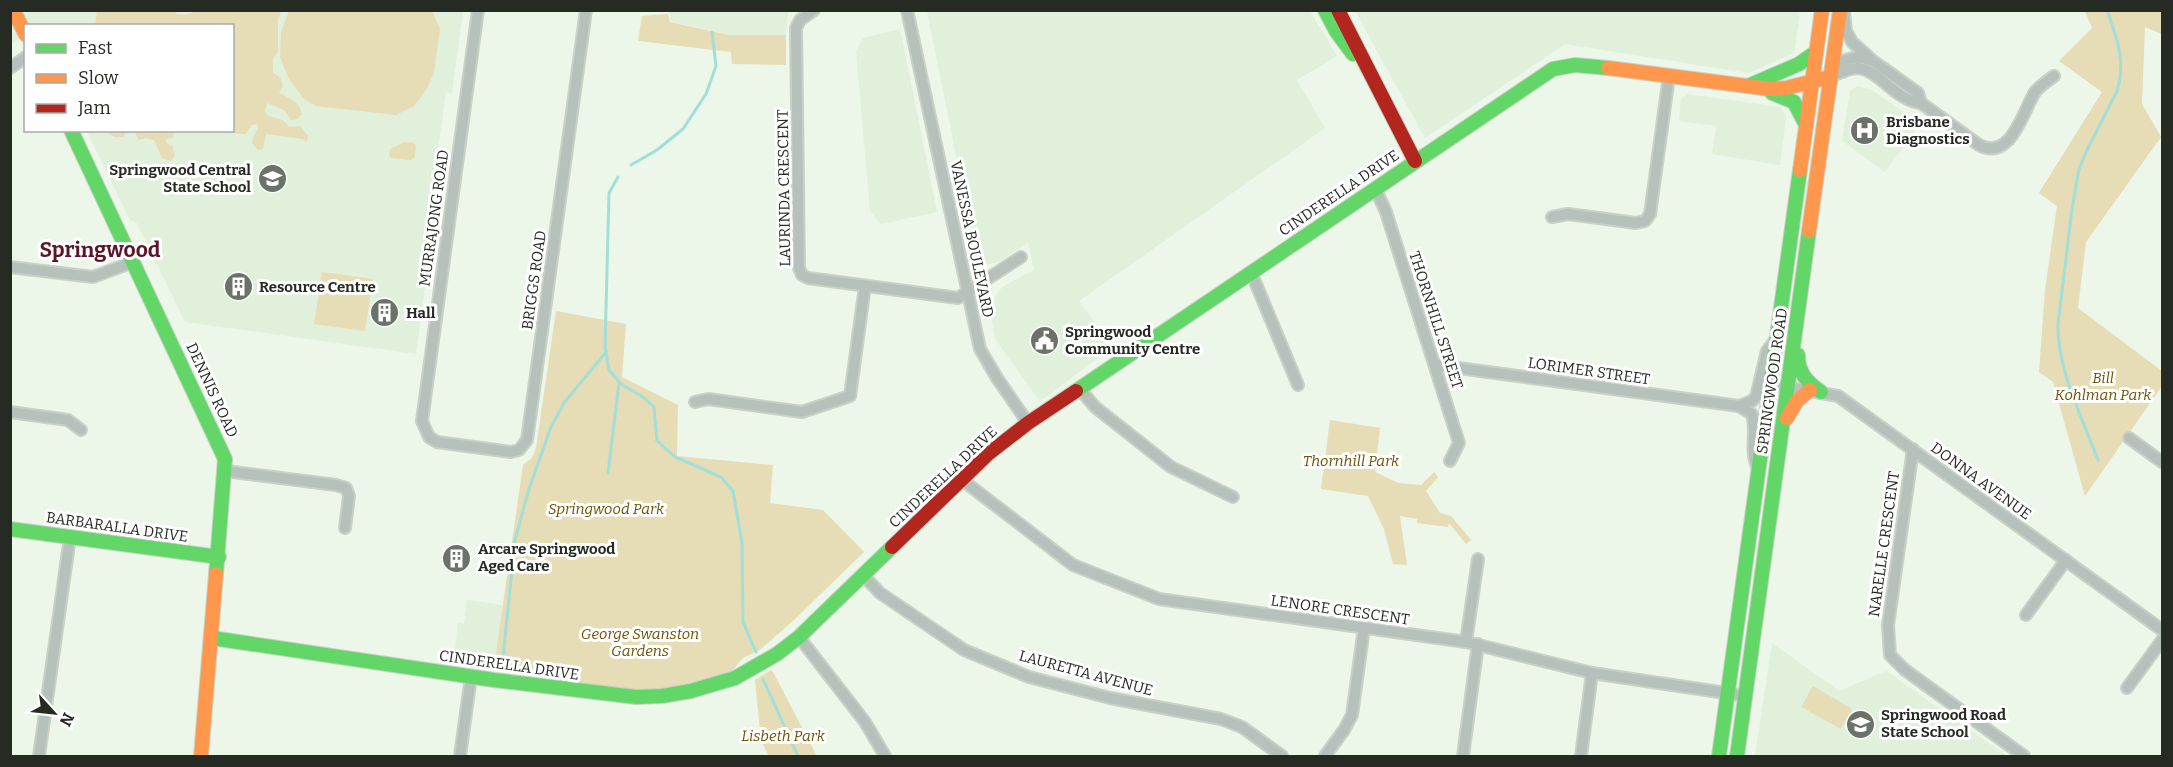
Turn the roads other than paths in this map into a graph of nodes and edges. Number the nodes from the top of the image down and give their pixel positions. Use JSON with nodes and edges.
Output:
{"nodes":[{"id":1,"x":13,"y":10,"type":"edge"},
{"id":2,"x":478,"y":10,"type":"edge"},
{"id":3,"x":586,"y":10,"type":"edge"},
{"id":4,"x":814,"y":10,"type":"edge"},
{"id":5,"x":907,"y":10,"type":"edge"},
{"id":6,"x":913,"y":10,"type":"edge"},
{"id":7,"x":1325,"y":10,"type":"edge"},
{"id":8,"x":1338,"y":10,"type":"edge"},
{"id":9,"x":1822,"y":10,"type":"edge"},
{"id":10,"x":1842,"y":10,"type":"edge"},
{"id":11,"x":24,"y":31,"type":"edge"},
{"id":12,"x":916,"y":49,"type":"junction"},
{"id":13,"x":1816,"y":52,"type":"junction"},
{"id":14,"x":24,"y":58,"type":"edge"},
{"id":15,"x":1873,"y":61,"type":"junction"},
{"id":16,"x":10,"y":68,"type":"edge"},
{"id":17,"x":1831,"y":72,"type":"junction"},
{"id":18,"x":1669,"y":76,"type":"junction"},
{"id":19,"x":2054,"y":76,"type":"dead end"},
{"id":20,"x":1370,"y":77,"type":"junction"},
{"id":21,"x":1812,"y":81,"type":"junction"},
{"id":22,"x":1746,"y":87,"type":"junction"},
{"id":23,"x":1921,"y":103,"type":"junction"},
{"id":24,"x":1806,"y":126,"type":"junction"},
{"id":25,"x":72,"y":132,"type":"edge"},
{"id":26,"x":1415,"y":161,"type":"junction"},
{"id":27,"x":1375,"y":188,"type":"junction"},
{"id":28,"x":1552,"y":217,"type":"dead end"},
{"id":29,"x":1021,"y":257,"type":"dead end"},
{"id":30,"x":133,"y":261,"type":"junction"},
{"id":31,"x":10,"y":267,"type":"edge"},
{"id":32,"x":1251,"y":272,"type":"junction"},
{"id":33,"x":865,"y":286,"type":"junction"},
{"id":34,"x":967,"y":291,"type":"junction"},
{"id":35,"x":1796,"y":332,"type":"junction"},
{"id":36,"x":1776,"y":339,"type":"junction"},
{"id":37,"x":1436,"y":365,"type":"junction"},
{"id":38,"x":1771,"y":384,"type":"junction"},
{"id":39,"x":1298,"y":385,"type":"dead end"},
{"id":40,"x":1788,"y":387,"type":"junction"},
{"id":41,"x":1080,"y":389,"type":"junction"},
{"id":42,"x":1816,"y":391,"type":"junction"},
{"id":43,"x":695,"y":402,"type":"dead end"},
{"id":44,"x":1739,"y":406,"type":"junction"},
{"id":45,"x":10,"y":412,"type":"edge"},
{"id":46,"x":1028,"y":423,"type":"junction"},
{"id":47,"x":81,"y":430,"type":"dead end"},
{"id":48,"x":424,"y":430,"type":"joint"},
{"id":49,"x":1782,"y":430,"type":"junction"},
{"id":50,"x":2129,"y":438,"type":"dead end"},
{"id":51,"x":1913,"y":449,"type":"junction"},
{"id":52,"x":1450,"y":461,"type":"dead end"},
{"id":53,"x":2163,"y":462,"type":"edge"},
{"id":54,"x":225,"y":471,"type":"junction"},
{"id":55,"x":1759,"y":471,"type":"junction"},
{"id":56,"x":961,"y":478,"type":"junction"},
{"id":57,"x":1233,"y":497,"type":"dead end"},
{"id":58,"x":345,"y":528,"type":"dead end"},
{"id":59,"x":10,"y":529,"type":"edge"},
{"id":60,"x":70,"y":537,"type":"junction"},
{"id":61,"x":219,"y":557,"type":"junction"},
{"id":62,"x":1478,"y":559,"type":"dead end"},
{"id":63,"x":2066,"y":560,"type":"junction"},
{"id":64,"x":863,"y":575,"type":"junction"},
{"id":65,"x":2026,"y":615,"type":"dead end"},
{"id":66,"x":1365,"y":628,"type":"junction"},
{"id":67,"x":2163,"y":630,"type":"edge"},
{"id":68,"x":799,"y":637,"type":"junction"},
{"id":69,"x":212,"y":638,"type":"junction"},
{"id":70,"x":2163,"y":640,"type":"edge"},
{"id":71,"x":1466,"y":642,"type":"junction"},
{"id":72,"x":1478,"y":644,"type":"junction"},
{"id":73,"x":1592,"y":673,"type":"junction"},
{"id":74,"x":471,"y":676,"type":"junction"},
{"id":75,"x":2127,"y":688,"type":"dead end"},
{"id":76,"x":1728,"y":693,"type":"junction"},
{"id":77,"x":1746,"y":696,"type":"junction"},
{"id":78,"x":39,"y":756,"type":"edge"},
{"id":79,"x":201,"y":756,"type":"edge"},
{"id":80,"x":460,"y":756,"type":"edge"},
{"id":81,"x":885,"y":756,"type":"edge"},
{"id":82,"x":1281,"y":756,"type":"edge"},
{"id":83,"x":1325,"y":756,"type":"edge"},
{"id":84,"x":1463,"y":756,"type":"edge"},
{"id":85,"x":1581,"y":756,"type":"edge"},
{"id":86,"x":1719,"y":756,"type":"edge"},
{"id":87,"x":1737,"y":756,"type":"edge"},
{"id":88,"x":2024,"y":756,"type":"edge"}],
"edges":[{"from":1,"to":11,"type":"street"},
{"from":2,"to":48,"type":"street","name":"MURRAJONG ROAD"},
{"from":3,"to":48,"type":"street","name":"BRIGGS ROAD"},
{"from":4,"to":33,"type":"street","name":"LAURINDA CRESCENT"},
{"from":5,"to":12,"type":"street","name":"VANESSA BOULEVARD"},
{"from":6,"to":12,"type":"street","name":"VANESSA BOULEVARD"},
{"from":7,"to":20,"type":"street"},
{"from":8,"to":20,"type":"street"},
{"from":9,"to":13,"type":"street","name":"SPRINGWOOD ROAD"},
{"from":10,"to":15,"type":"street"},
{"from":10,"to":17,"type":"street","name":"SPRINGWOOD ROAD"},
{"from":12,"to":34,"type":"street","name":"VANESSA BOULEVARD"},
{"from":13,"to":21,"type":"street","name":"SPRINGWOOD ROAD"},
{"from":13,"to":22,"type":"street"},
{"from":14,"to":16,"type":"street"},
{"from":15,"to":17,"type":"street"},
{"from":15,"to":23,"type":"street"},
{"from":17,"to":21,"type":"street"},
{"from":17,"to":23,"type":"street"},
{"from":17,"to":35,"type":"street","name":"SPRINGWOOD ROAD"},
{"from":18,"to":22,"type":"street","name":"CINDERELLA DRIVE"},
{"from":18,"to":26,"type":"street","name":"CINDERELLA DRIVE"},
{"from":18,"to":28,"type":"street"},
{"from":19,"to":23,"type":"street"},
{"from":20,"to":26,"type":"street"},
{"from":21,"to":22,"type":"street"},
{"from":21,"to":24,"type":"street","name":"SPRINGWOOD ROAD"},
{"from":22,"to":24,"type":"street"},
{"from":24,"to":36,"type":"street","name":"SPRINGWOOD ROAD"},
{"from":25,"to":30,"type":"street","name":"DENNIS ROAD"},
{"from":26,"to":27,"type":"street","name":"CINDERELLA DRIVE"},
{"from":27,"to":32,"type":"street","name":"CINDERELLA DRIVE"},
{"from":27,"to":37,"type":"street","name":"THORNHILL STREET"},
{"from":29,"to":34,"type":"street"},
{"from":30,"to":31,"type":"street"},
{"from":30,"to":54,"type":"street","name":"DENNIS ROAD"},
{"from":32,"to":39,"type":"street"},
{"from":32,"to":41,"type":"street","name":"CINDERELLA DRIVE"},
{"from":33,"to":34,"type":"street","name":"LAURINDA CRESCENT"},
{"from":33,"to":43,"type":"street"},
{"from":34,"to":46,"type":"street","name":"VANESSA BOULEVARD"},
{"from":35,"to":40,"type":"street","name":"SPRINGWOOD ROAD"},
{"from":35,"to":42,"type":"street"},
{"from":36,"to":38,"type":"street","name":"SPRINGWOOD ROAD"},
{"from":36,"to":44,"type":"street"},
{"from":37,"to":44,"type":"street","name":"LORIMER STREET"},
{"from":37,"to":52,"type":"street","name":"THORNHILL STREET"},
{"from":38,"to":40,"type":"street","name":"DONNA AVENUE"},
{"from":38,"to":55,"type":"street","name":"SPRINGWOOD ROAD"},
{"from":40,"to":42,"type":"street","name":"DONNA AVENUE"},
{"from":40,"to":49,"type":"street","name":"SPRINGWOOD ROAD"},
{"from":41,"to":46,"type":"street","name":"CINDERELLA DRIVE"},
{"from":41,"to":57,"type":"street"},
{"from":42,"to":49,"type":"street"},
{"from":42,"to":51,"type":"street","name":"DONNA AVENUE"},
{"from":44,"to":55,"type":"street"},
{"from":45,"to":47,"type":"street"},
{"from":46,"to":56,"type":"street","name":"CINDERELLA DRIVE"},
{"from":49,"to":77,"type":"street","name":"SPRINGWOOD ROAD"},
{"from":50,"to":53,"type":"street"},
{"from":51,"to":63,"type":"street","name":"DONNA AVENUE"},
{"from":51,"to":88,"type":"street","name":"NARELLE CRESCENT"},
{"from":54,"to":58,"type":"street"},
{"from":54,"to":61,"type":"street","name":"DENNIS ROAD"},
{"from":55,"to":76,"type":"street","name":"SPRINGWOOD ROAD"},
{"from":56,"to":64,"type":"street","name":"CINDERELLA DRIVE"},
{"from":56,"to":66,"type":"street","name":"LENORE CRESCENT"},
{"from":59,"to":60,"type":"street","name":"BARBARALLA DRIVE"},
{"from":60,"to":61,"type":"street","name":"BARBARALLA DRIVE"},
{"from":60,"to":78,"type":"street"},
{"from":61,"to":69,"type":"street","name":"DENNIS ROAD"},
{"from":62,"to":71,"type":"street"},
{"from":63,"to":65,"type":"street"},
{"from":63,"to":67,"type":"street","name":"DONNA AVENUE"},
{"from":64,"to":68,"type":"street","name":"CINDERELLA DRIVE"},
{"from":64,"to":82,"type":"street","name":"LAURETTA AVENUE"},
{"from":66,"to":71,"type":"street","name":"LENORE CRESCENT"},
{"from":66,"to":83,"type":"street"},
{"from":68,"to":74,"type":"street","name":"CINDERELLA DRIVE"},
{"from":68,"to":81,"type":"street"},
{"from":69,"to":74,"type":"street","name":"CINDERELLA DRIVE"},
{"from":69,"to":79,"type":"street","name":"DENNIS ROAD"},
{"from":70,"to":75,"type":"street"},
{"from":71,"to":72,"type":"street","name":"LENORE CRESCENT"},
{"from":72,"to":73,"type":"street","name":"LENORE CRESCENT"},
{"from":72,"to":84,"type":"street"},
{"from":73,"to":76,"type":"street","name":"LENORE CRESCENT"},
{"from":73,"to":85,"type":"street"},
{"from":74,"to":80,"type":"street"},
{"from":76,"to":77,"type":"street","name":"LENORE CRESCENT"},
{"from":76,"to":86,"type":"street","name":"SPRINGWOOD ROAD"},
{"from":77,"to":87,"type":"street","name":"SPRINGWOOD ROAD"}]}
